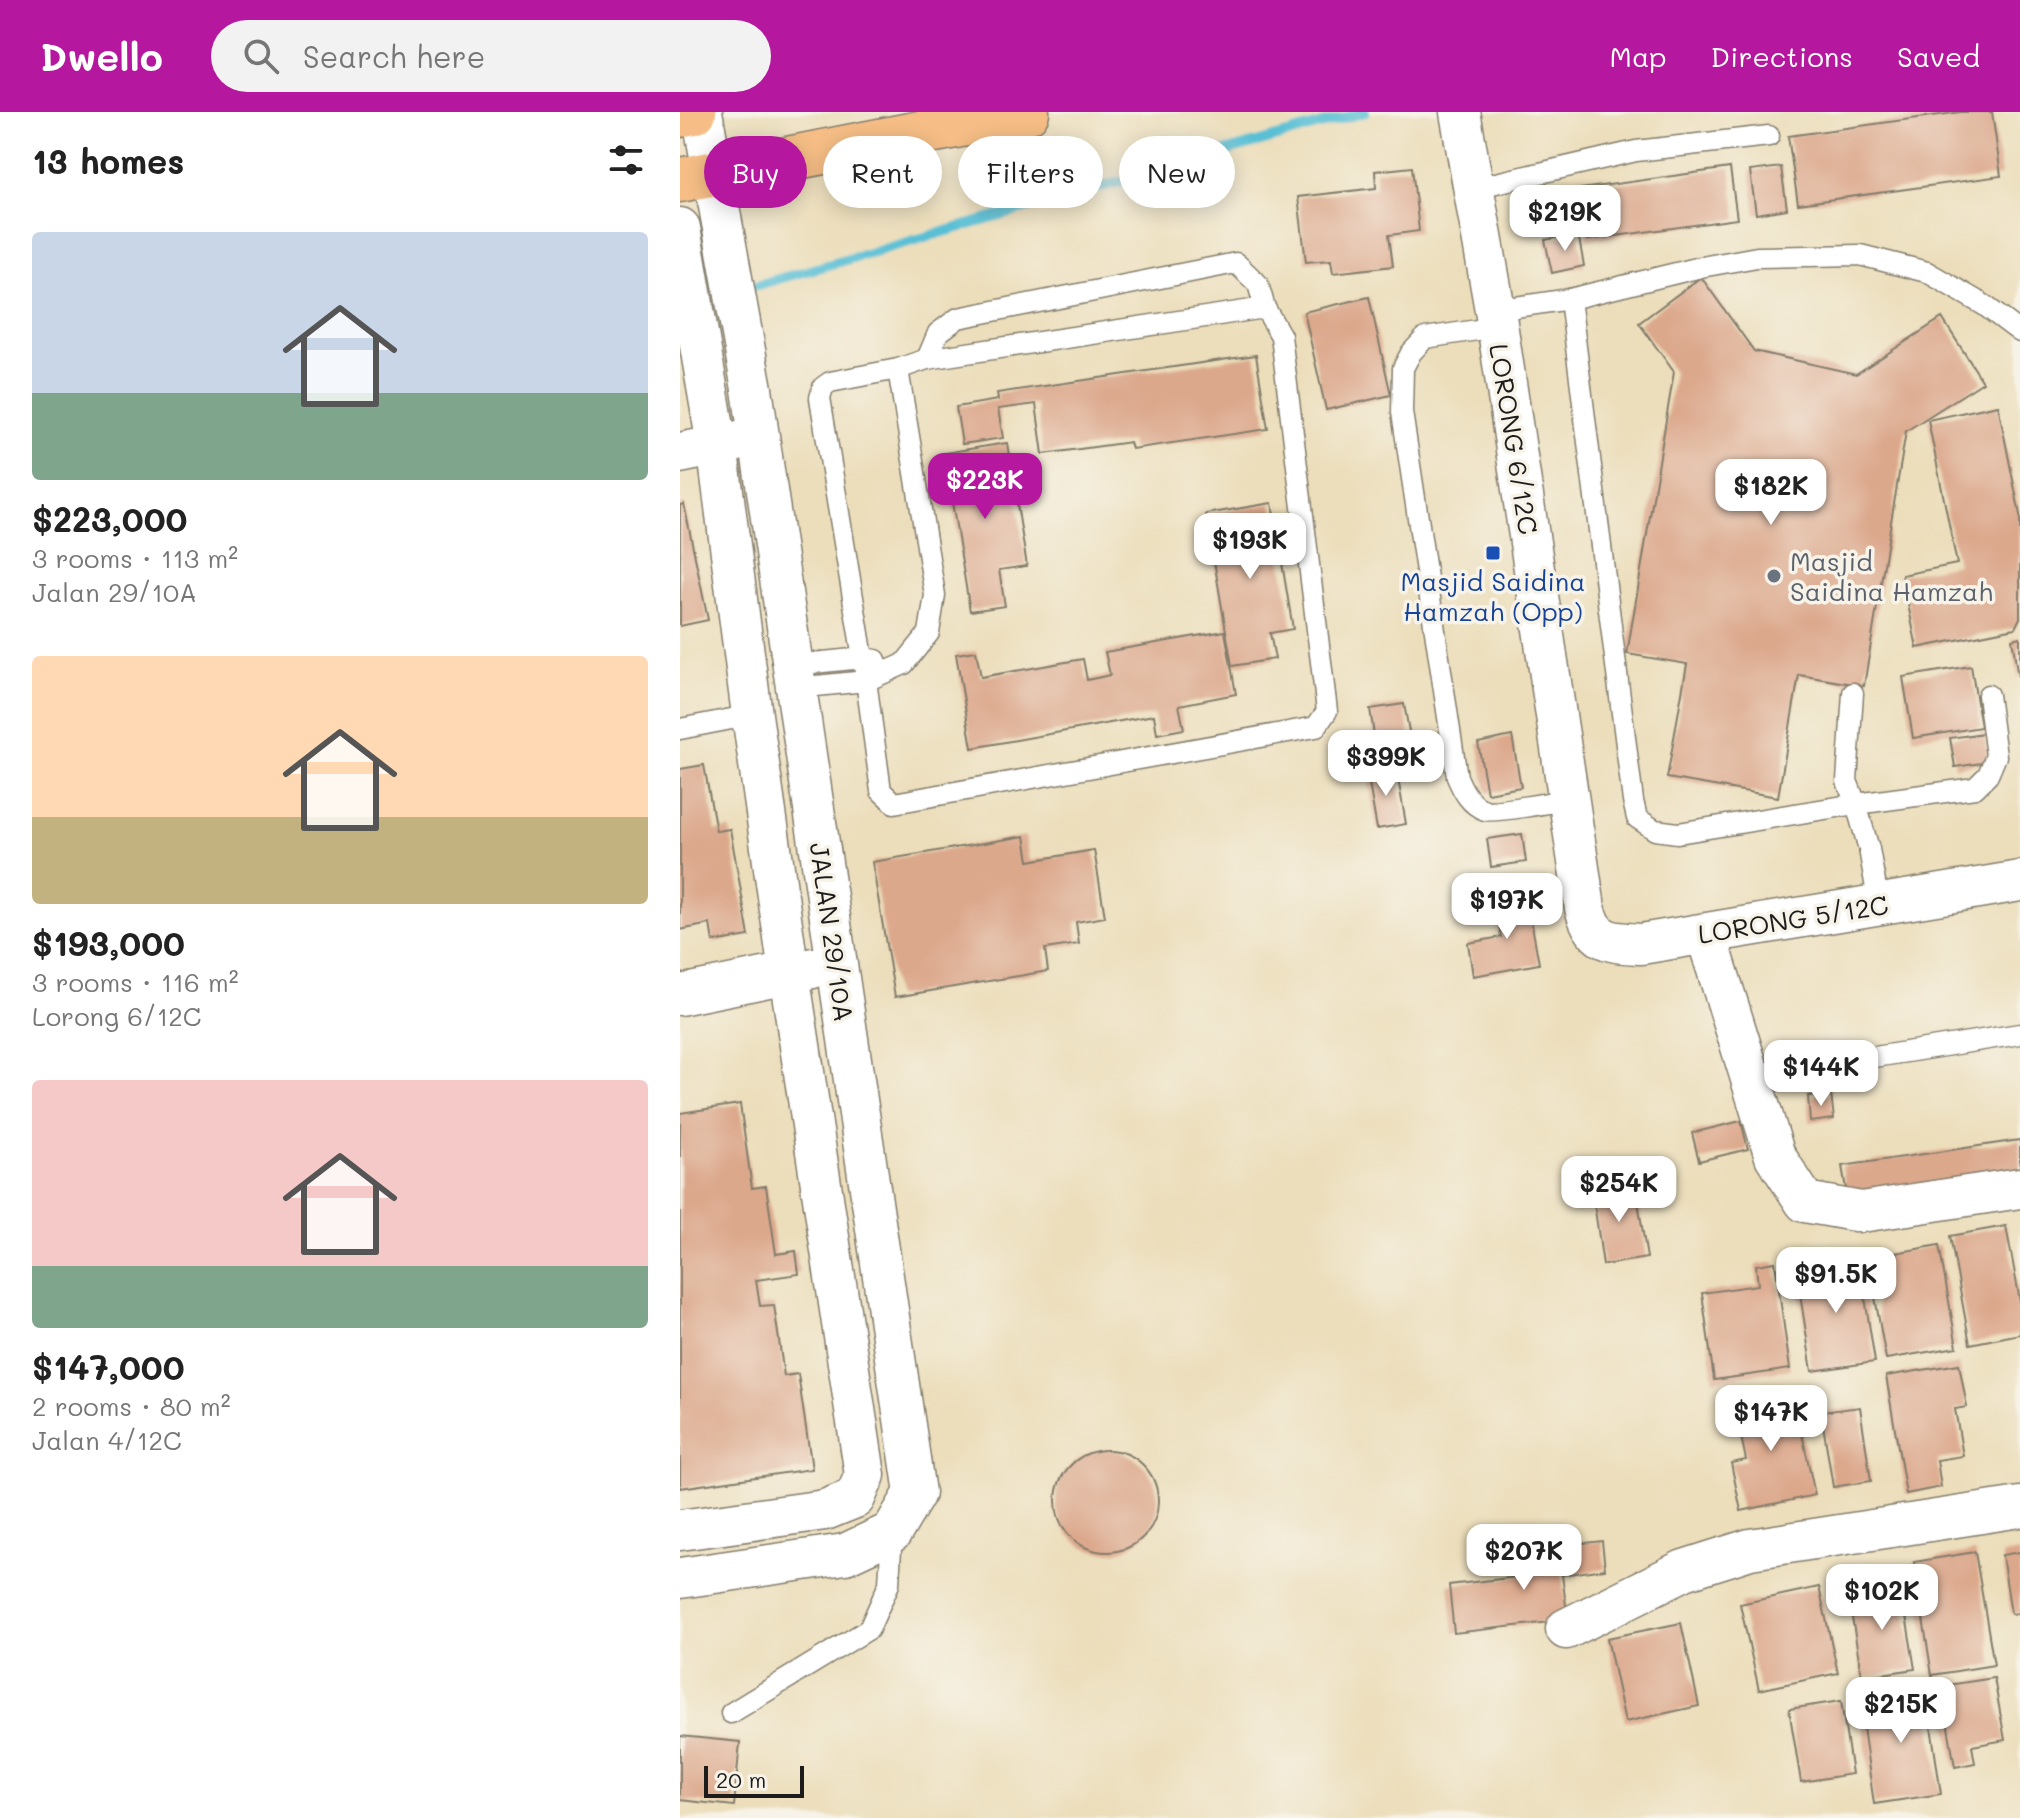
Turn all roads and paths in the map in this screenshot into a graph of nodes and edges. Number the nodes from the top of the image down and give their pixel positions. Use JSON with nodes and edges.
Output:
{"nodes":[{"id":1,"x":694,"y":112,"type":"edge"},
{"id":2,"x":702,"y":112,"type":"edge"},
{"id":3,"x":1027,"y":112,"type":"edge"},
{"id":4,"x":1460,"y":112,"type":"edge"},
{"id":5,"x":680,"y":115,"type":"edge"},
{"id":6,"x":1769,"y":136,"type":"dead end"},
{"id":7,"x":696,"y":177,"type":"edge"},
{"id":8,"x":1474,"y":188,"type":"junction"},
{"id":9,"x":682,"y":239,"type":"edge"},
{"id":10,"x":1570,"y":299,"type":"junction"},
{"id":11,"x":1265,"y":308,"type":"junction"},
{"id":12,"x":1496,"y":319,"type":"junction"},
{"id":13,"x":2020,"y":332,"type":"edge"},
{"id":14,"x":927,"y":359,"type":"junction"},
{"id":15,"x":898,"y":369,"type":"junction"},
{"id":16,"x":752,"y":389,"type":"junction"},
{"id":17,"x":695,"y":400,"type":"edge"},
{"id":18,"x":759,"y":438,"type":"junction"},
{"id":19,"x":699,"y":449,"type":"edge"},
{"id":20,"x":863,"y":658,"type":"junction"},
{"id":21,"x":904,"y":664,"type":"junction"},
{"id":22,"x":794,"y":677,"type":"junction"},
{"id":23,"x":866,"y":681,"type":"junction"},
{"id":24,"x":1853,"y":693,"type":"dead end"},
{"id":25,"x":1988,"y":695,"type":"dead end"},
{"id":26,"x":752,"y":715,"type":"junction"},
{"id":27,"x":680,"y":729,"type":"edge"},
{"id":28,"x":1568,"y":799,"type":"junction"},
{"id":29,"x":1856,"y":804,"type":"junction"},
{"id":30,"x":2020,"y":881,"type":"edge"},
{"id":31,"x":1879,"y":905,"type":"junction"},
{"id":32,"x":1585,"y":908,"type":"joint"},
{"id":33,"x":1706,"y":934,"type":"junction"},
{"id":34,"x":836,"y":963,"type":"junction"},
{"id":35,"x":789,"y":973,"type":"junction"},
{"id":36,"x":680,"y":995,"type":"edge"},
{"id":37,"x":2020,"y":1034,"type":"edge"},
{"id":38,"x":1749,"y":1074,"type":"junction"},
{"id":39,"x":2020,"y":1188,"type":"edge"},
{"id":40,"x":2020,"y":1507,"type":"edge"},
{"id":41,"x":680,"y":1530,"type":"edge"},
{"id":42,"x":892,"y":1532,"type":"junction"},
{"id":43,"x":680,"y":1578,"type":"edge"},
{"id":44,"x":1566,"y":1629,"type":"dead end"},
{"id":45,"x":731,"y":1713,"type":"dead end"}],
"edges":[{"from":1,"to":5,"type":"main road"},
{"from":2,"to":7,"type":"street","name":"JALAN 29/10A"},
{"from":3,"to":7,"type":"main road"},
{"from":4,"to":8,"type":"street","name":"LORONG 6/12C"},
{"from":6,"to":8,"type":"lane"},
{"from":7,"to":16,"type":"street","name":"JALAN 29/10A"},
{"from":8,"to":12,"type":"street","name":"LORONG 6/12C"},
{"from":9,"to":17,"type":"street","name":"JALAN 29/10A"},
{"from":10,"to":12,"type":"lane"},
{"from":10,"to":13,"type":"lane"},
{"from":10,"to":29,"type":"lane"},
{"from":11,"to":14,"type":"lane"},
{"from":11,"to":14,"type":"lane"},
{"from":11,"to":23,"type":"lane"},
{"from":12,"to":28,"type":"street","name":"LORONG 6/12C"},
{"from":12,"to":28,"type":"lane"},
{"from":14,"to":15,"type":"lane"},
{"from":15,"to":20,"type":"lane"},
{"from":15,"to":21,"type":"lane"},
{"from":16,"to":17,"type":"street"},
{"from":16,"to":18,"type":"street","name":"JALAN 29/10A"},
{"from":17,"to":19,"type":"street","name":"JALAN 29/10A"},
{"from":18,"to":19,"type":"street"},
{"from":18,"to":22,"type":"street","name":"JALAN 29/10A"},
{"from":19,"to":26,"type":"street","name":"JALAN 29/10A"},
{"from":20,"to":21,"type":"lane"},
{"from":20,"to":22,"type":"lane"},
{"from":20,"to":23,"type":"lane"},
{"from":21,"to":23,"type":"lane"},
{"from":22,"to":23,"type":"lane"},
{"from":22,"to":34,"type":"street","name":"JALAN 29/10A"},
{"from":24,"to":29,"type":"lane"},
{"from":25,"to":29,"type":"lane"},
{"from":26,"to":27,"type":"lane"},
{"from":26,"to":35,"type":"street","name":"JALAN 29/10A"},
{"from":28,"to":32,"type":"street","name":"LORONG 6/12C"},
{"from":29,"to":31,"type":"lane"},
{"from":30,"to":31,"type":"street","name":"LORONG 5/12C"},
{"from":31,"to":33,"type":"street","name":"LORONG 5/12C"},
{"from":32,"to":33,"type":"street","name":"LORONG 5/12C"},
{"from":33,"to":38,"type":"street"},
{"from":34,"to":35,"type":"street"},
{"from":34,"to":42,"type":"street","name":"JALAN 29/10A"},
{"from":35,"to":36,"type":"street"},
{"from":35,"to":41,"type":"street","name":"JALAN 29/10A"},
{"from":37,"to":38,"type":"lane"},
{"from":38,"to":39,"type":"street"},
{"from":40,"to":44,"type":"street"},
{"from":42,"to":43,"type":"street"},
{"from":42,"to":45,"type":"lane"}]}
